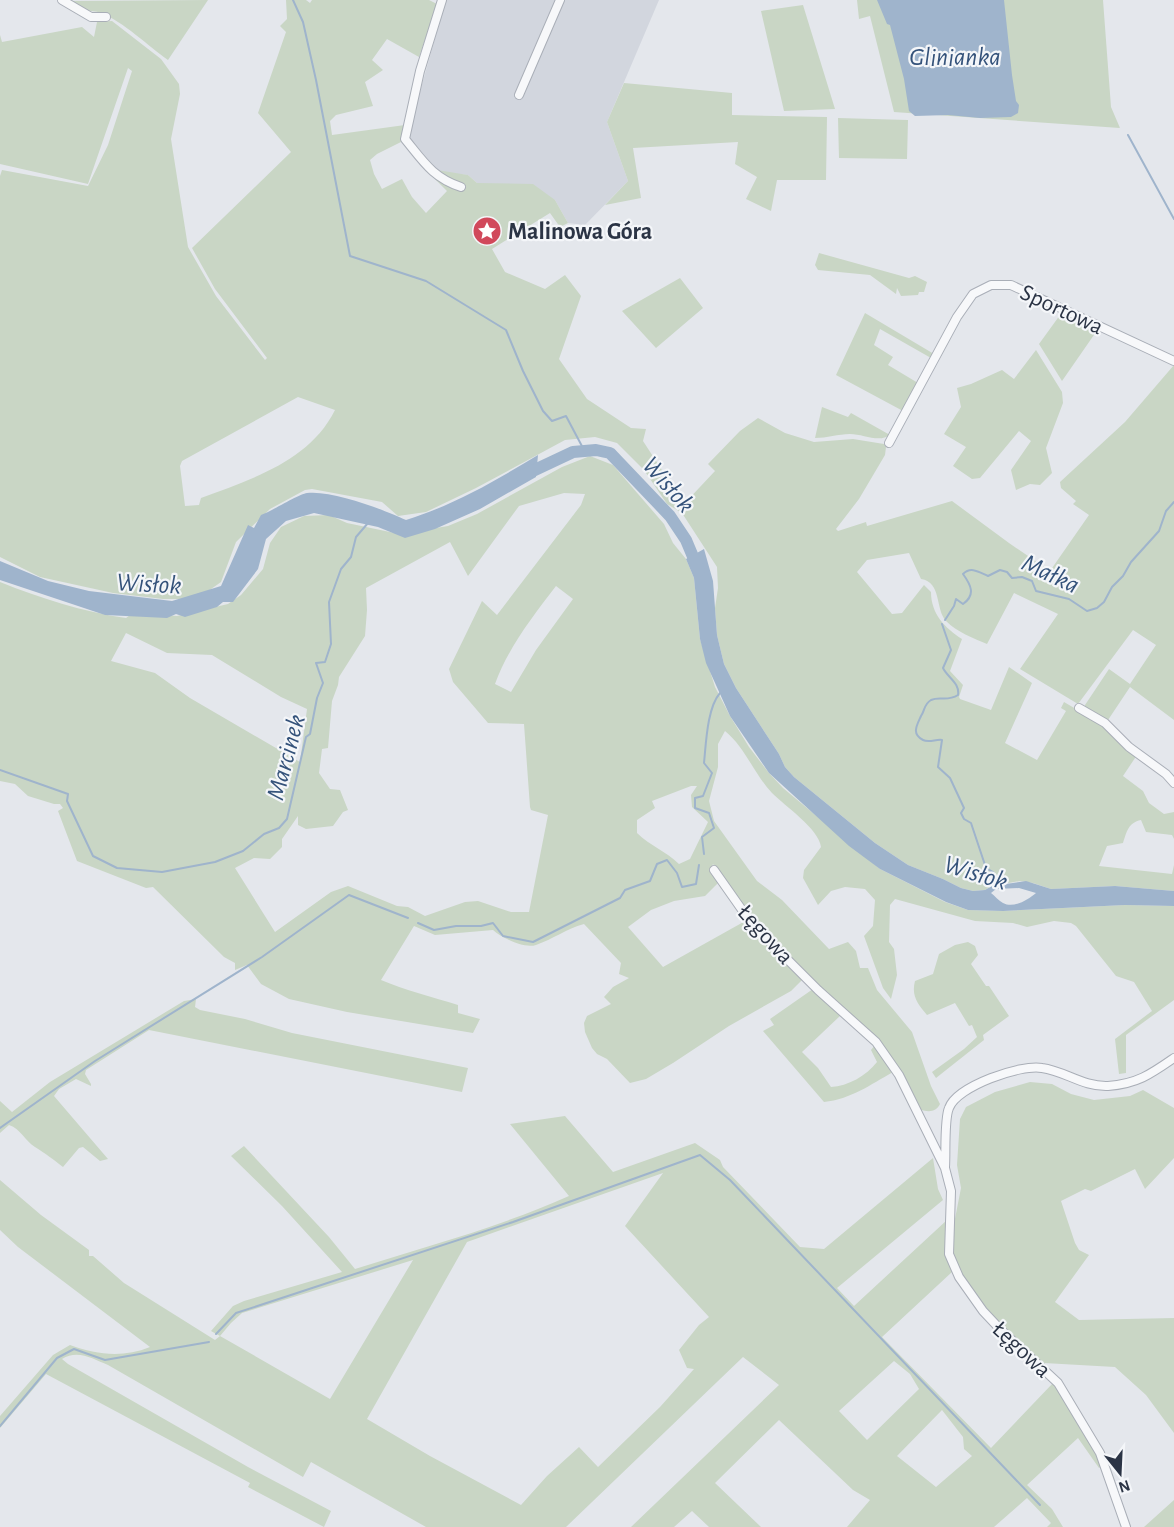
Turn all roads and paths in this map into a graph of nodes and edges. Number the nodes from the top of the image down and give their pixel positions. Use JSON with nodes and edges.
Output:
{"nodes":[{"id":1,"x":62,"y":0,"type":"edge"},
{"id":2,"x":442,"y":0,"type":"edge"},
{"id":3,"x":560,"y":0,"type":"edge"},
{"id":4,"x":106,"y":17,"type":"dead end"},
{"id":5,"x":519,"y":95,"type":"dead end"},
{"id":6,"x":461,"y":187,"type":"dead end"},
{"id":7,"x":1174,"y":361,"type":"edge"},
{"id":8,"x":889,"y":443,"type":"dead end"},
{"id":9,"x":1079,"y":708,"type":"dead end"},
{"id":10,"x":1174,"y":783,"type":"edge"},
{"id":11,"x":714,"y":870,"type":"dead end"},
{"id":12,"x":1174,"y":1058,"type":"edge"},
{"id":13,"x":945,"y":1168,"type":"junction"},
{"id":14,"x":1126,"y":1527,"type":"edge"}],
"edges":[{"from":1,"to":4,"type":"street"},
{"from":2,"to":6,"type":"street"},
{"from":3,"to":5,"type":"street"},
{"from":7,"to":8,"type":"street","name":"Sportowa"},
{"from":9,"to":10,"type":"street"},
{"from":11,"to":13,"type":"street","name":"Łęgowa"},
{"from":12,"to":13,"type":"street","name":"Łęgowa"},
{"from":13,"to":14,"type":"street","name":"Łęgowa"}]}
